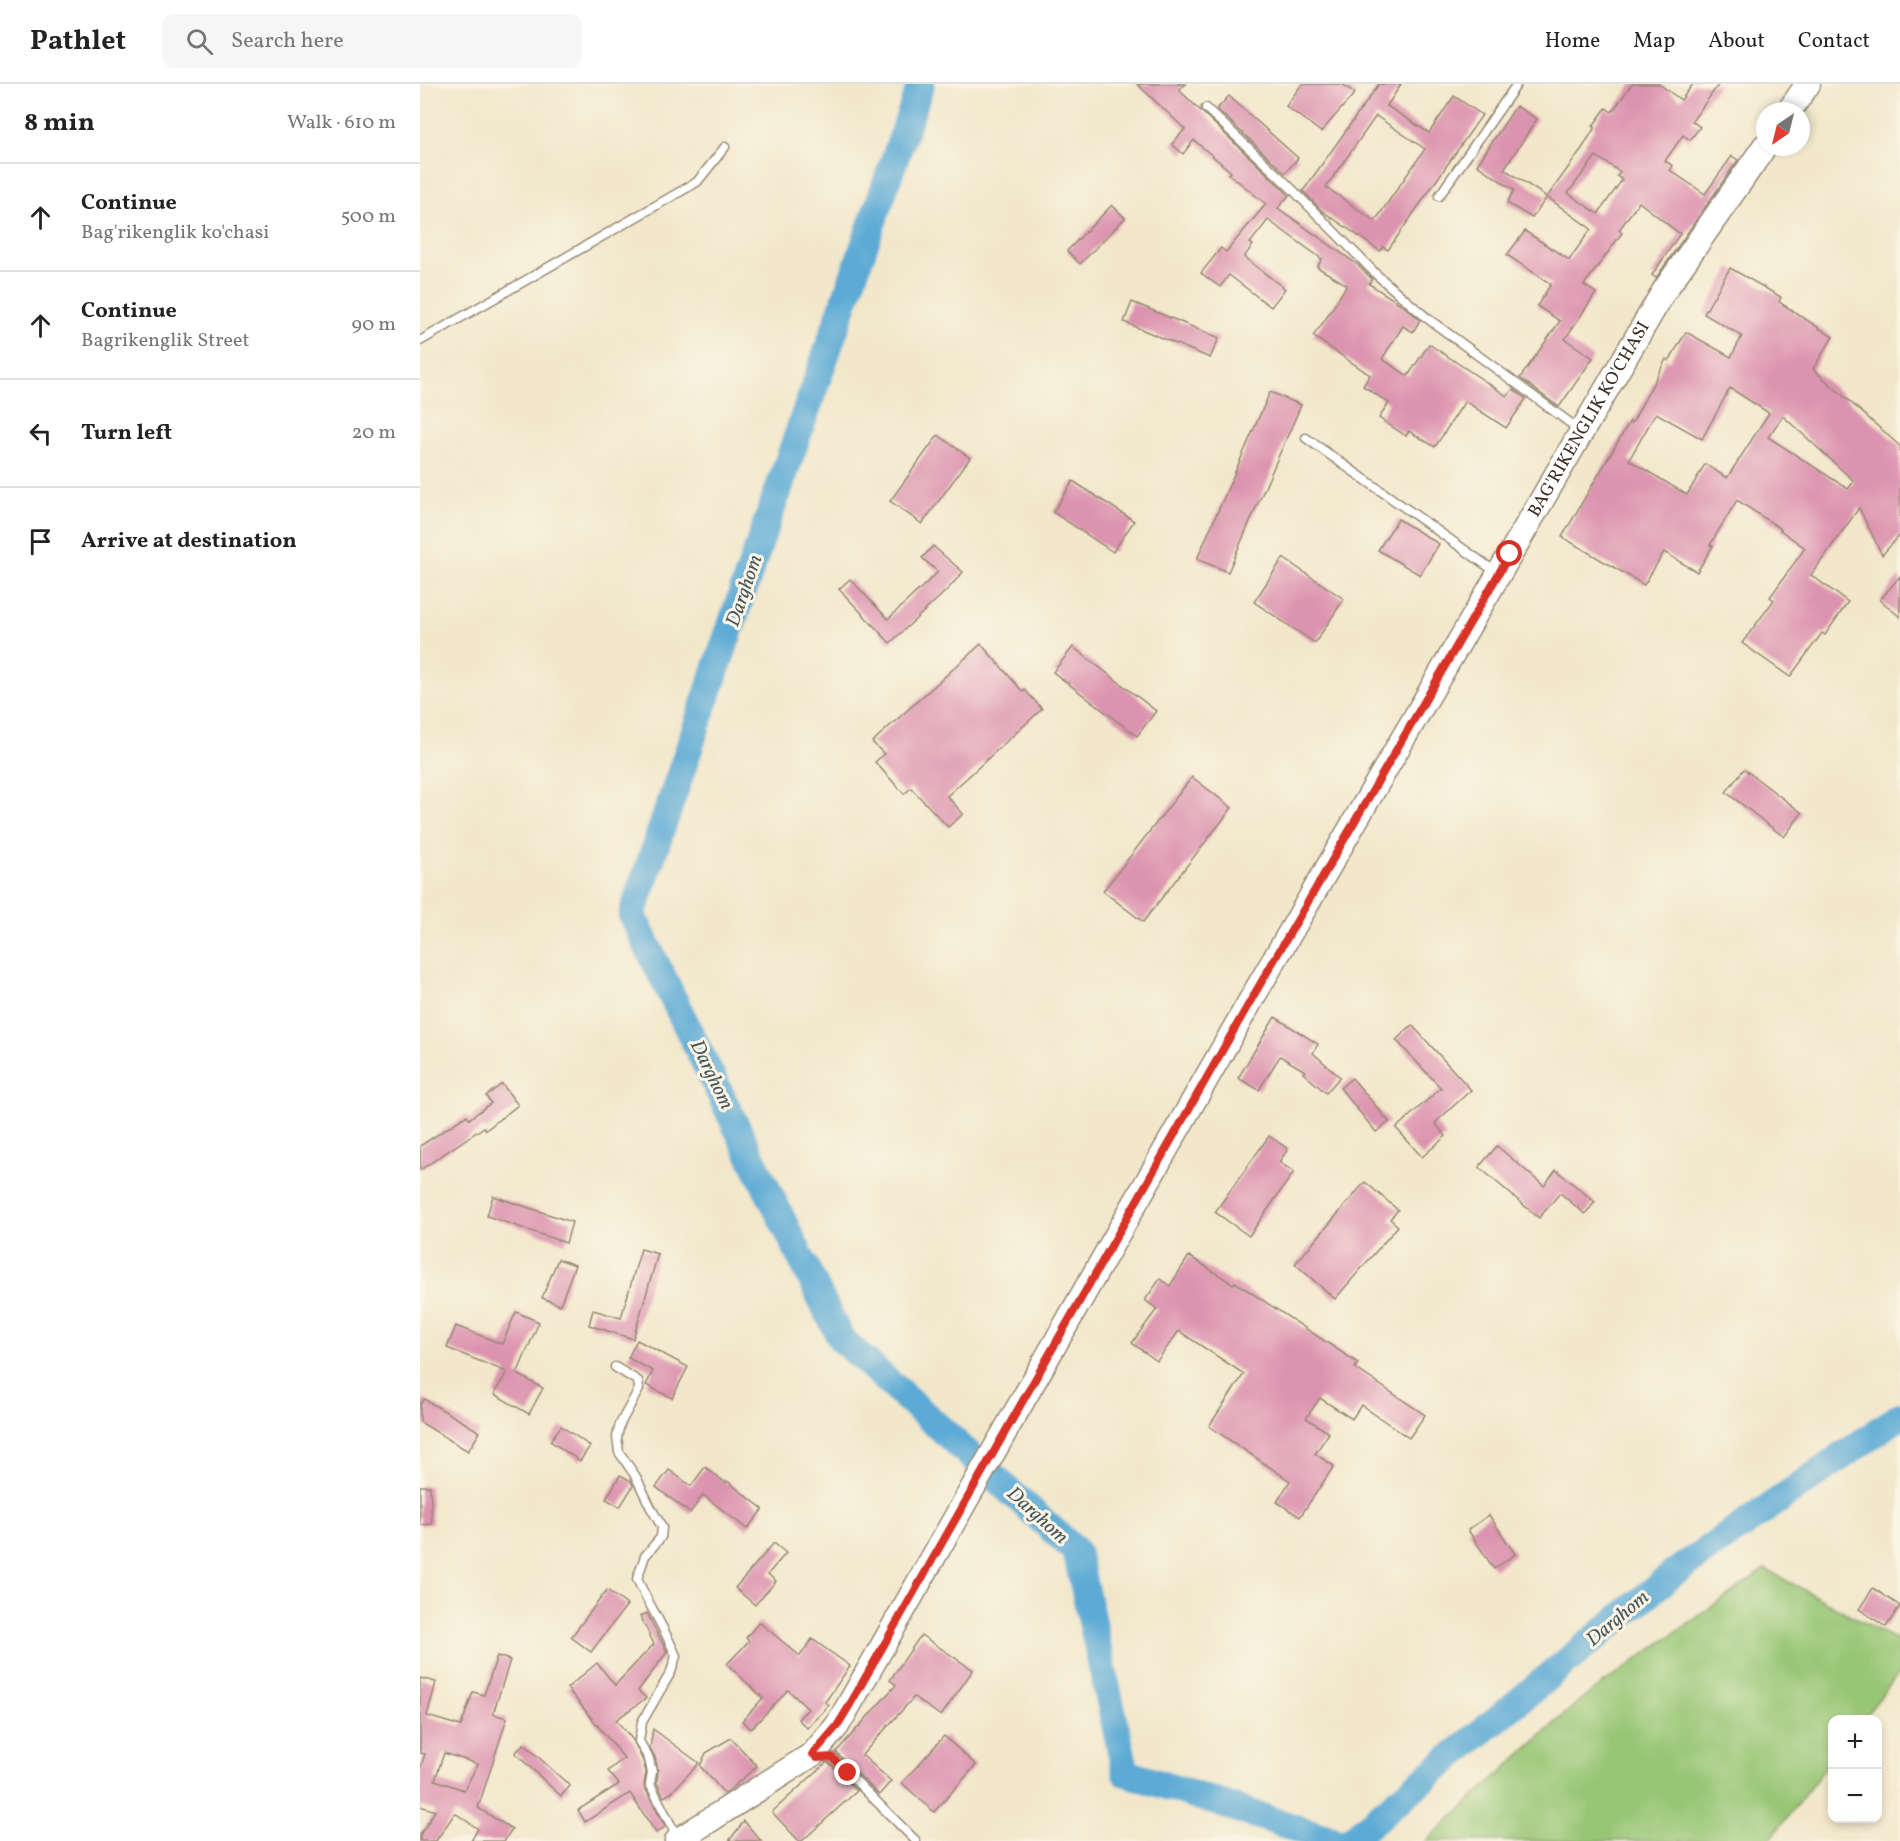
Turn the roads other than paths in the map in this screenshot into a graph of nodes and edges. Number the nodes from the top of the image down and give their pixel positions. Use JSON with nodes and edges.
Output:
{"nodes":[{"id":1,"x":1517,"y":84,"type":"edge"},
{"id":2,"x":1808,"y":84,"type":"edge"},
{"id":3,"x":1796,"y":102,"type":"edge"},
{"id":4,"x":1206,"y":108,"type":"dead end"},
{"id":5,"x":725,"y":147,"type":"dead end"},
{"id":6,"x":1758,"y":156,"type":"edge"},
{"id":7,"x":1439,"y":196,"type":"dead end"},
{"id":8,"x":420,"y":341,"type":"edge"},
{"id":9,"x":1582,"y":431,"type":"junction"},
{"id":10,"x":1306,"y":438,"type":"dead end"},
{"id":11,"x":1499,"y":574,"type":"junction"},
{"id":12,"x":615,"y":1367,"type":"dead end"},
{"id":13,"x":813,"y":1754,"type":"junction"},
{"id":14,"x":678,"y":1840,"type":"edge"},
{"id":15,"x":916,"y":1841,"type":"edge"}],
"edges":[{"from":1,"to":7,"type":"lane"},
{"from":2,"to":3,"type":"main road"},
{"from":4,"to":9,"type":"lane"},
{"from":5,"to":8,"type":"lane"},
{"from":6,"to":9,"type":"main road","name":"BAG'RIKENGLIK KO'CHASI"},
{"from":9,"to":11,"type":"main road","name":"BAG'RIKENGLIK KO'CHASI"},
{"from":10,"to":11,"type":"lane"},
{"from":11,"to":13,"type":"main road","name":"BAG'RIKENGLIK KO'CHASI"},
{"from":12,"to":14,"type":"lane"},
{"from":13,"to":14,"type":"main road","name":"BAG'RIKENGLIK KO'CHASI"},
{"from":13,"to":15,"type":"lane"}]}
